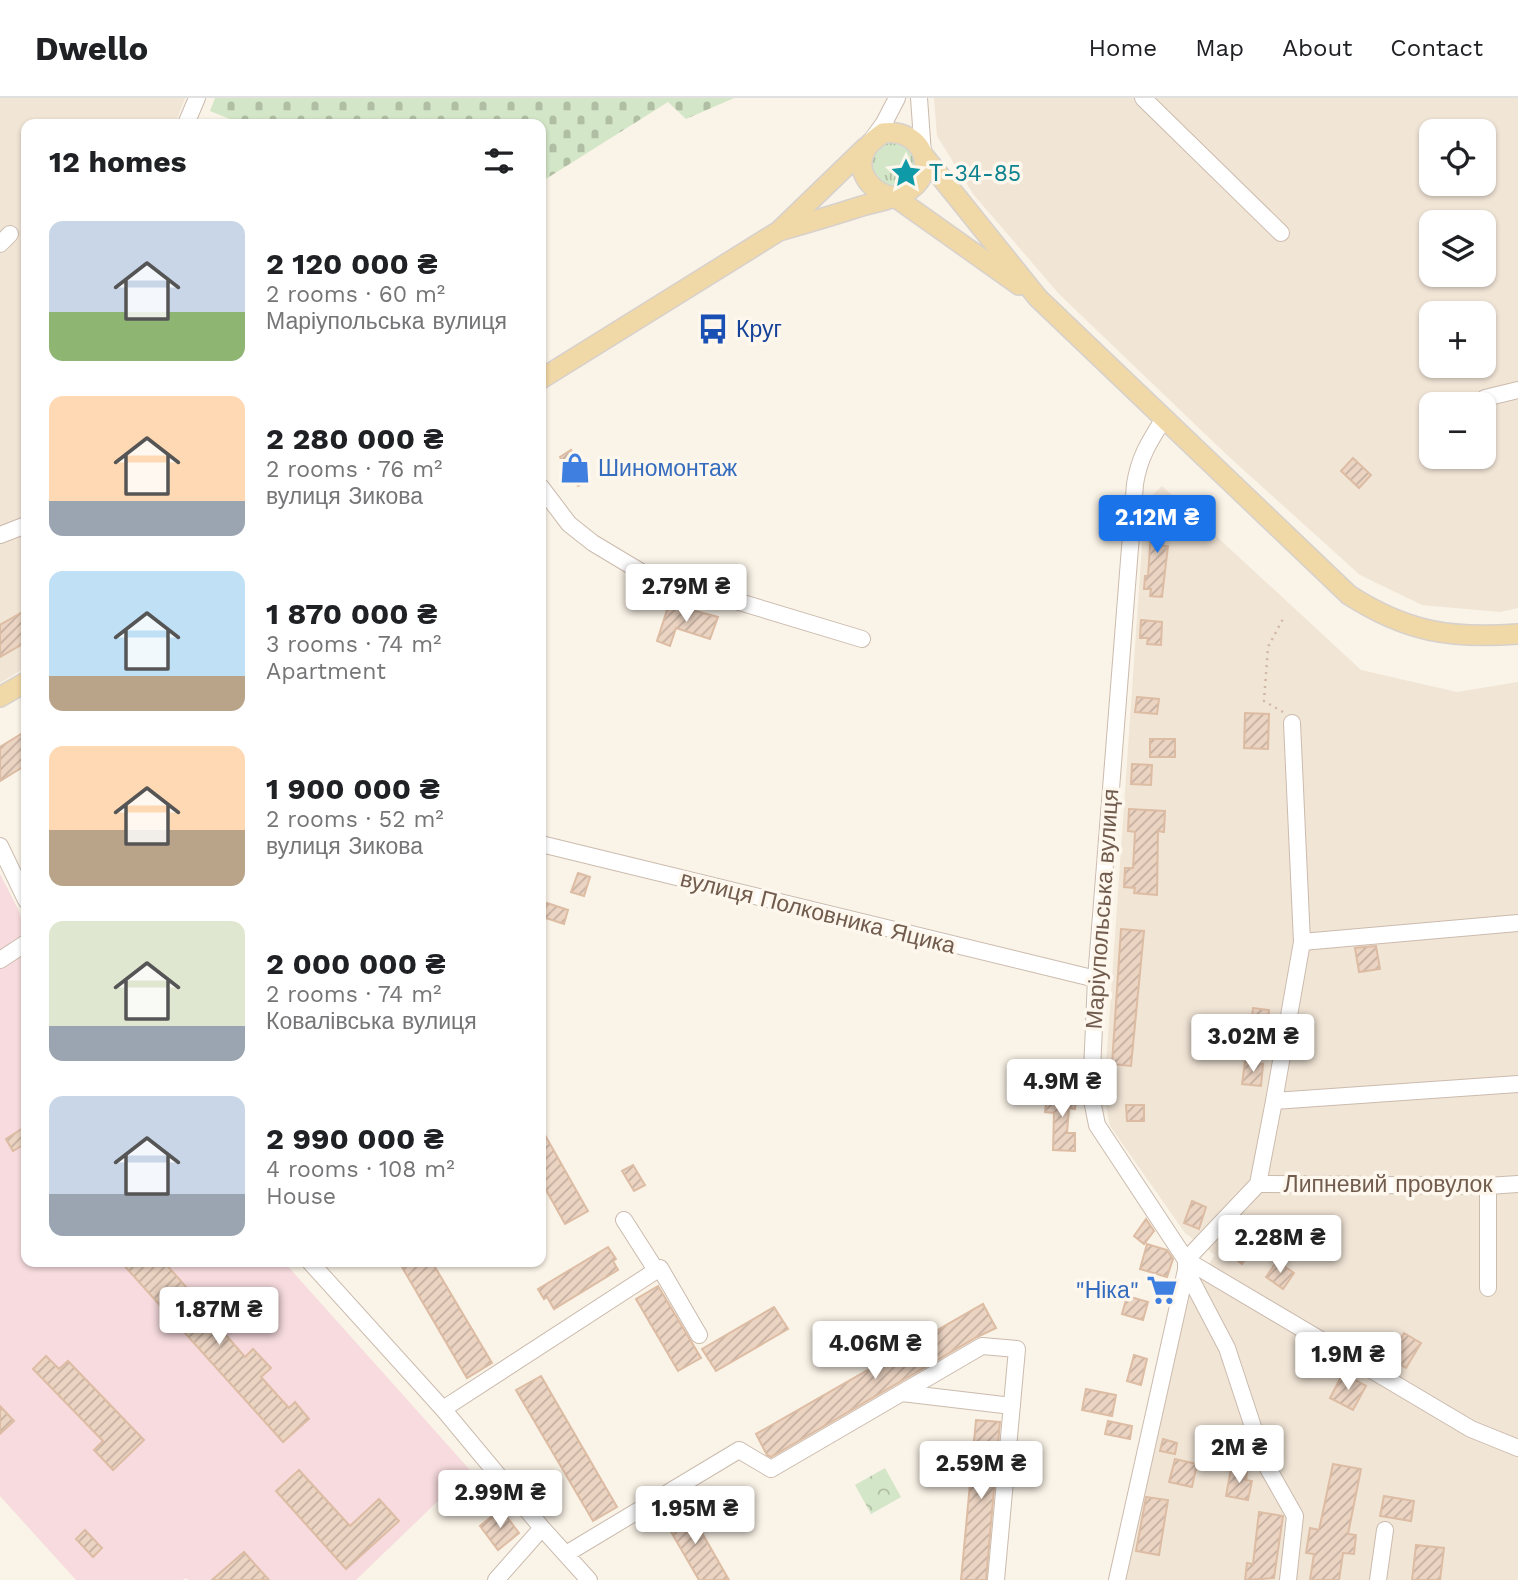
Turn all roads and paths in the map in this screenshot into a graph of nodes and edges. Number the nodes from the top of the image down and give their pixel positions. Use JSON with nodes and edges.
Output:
{"nodes":[{"id":1,"x":197,"y":98,"type":"edge"},
{"id":2,"x":897,"y":98,"type":"edge"},
{"id":3,"x":919,"y":98,"type":"edge"},
{"id":4,"x":1143,"y":98,"type":"edge"},
{"id":5,"x":188,"y":119,"type":"edge"},
{"id":6,"x":868,"y":145,"type":"junction"},
{"id":7,"x":924,"y":156,"type":"junction"},
{"id":8,"x":895,"y":197,"type":"junction"},
{"id":9,"x":779,"y":231,"type":"junction"},
{"id":10,"x":1281,"y":233,"type":"dead end"},
{"id":11,"x":1038,"y":298,"type":"junction"},
{"id":12,"x":546,"y":376,"type":"edge"},
{"id":13,"x":1518,"y":390,"type":"edge"},
{"id":14,"x":1496,"y":395,"type":"edge"},
{"id":15,"x":1163,"y":421,"type":"junction"},
{"id":16,"x":546,"y":494,"type":"edge"},
{"id":17,"x":21,"y":527,"type":"edge"},
{"id":18,"x":0,"y":535,"type":"edge"},
{"id":19,"x":1284,"y":617,"type":"dead end"},
{"id":20,"x":1518,"y":634,"type":"edge"},
{"id":21,"x":862,"y":639,"type":"dead end"},
{"id":22,"x":21,"y":685,"type":"edge"},
{"id":23,"x":0,"y":697,"type":"edge"},
{"id":24,"x":1292,"y":723,"type":"joint"},
{"id":25,"x":546,"y":845,"type":"edge"},
{"id":26,"x":0,"y":846,"type":"edge"},
{"id":27,"x":21,"y":890,"type":"edge"},
{"id":28,"x":1518,"y":923,"type":"edge"},
{"id":29,"x":1302,"y":942,"type":"junction"},
{"id":30,"x":21,"y":946,"type":"edge"},
{"id":31,"x":0,"y":960,"type":"edge"},
{"id":32,"x":1096,"y":979,"type":"junction"},
{"id":33,"x":1518,"y":1084,"type":"edge"},
{"id":34,"x":1274,"y":1101,"type":"junction"},
{"id":35,"x":1258,"y":1184,"type":"junction"},
{"id":36,"x":1518,"y":1184,"type":"edge"},
{"id":37,"x":1488,"y":1186,"type":"junction"},
{"id":38,"x":624,"y":1220,"type":"dead end"},
{"id":39,"x":1186,"y":1265,"type":"junction"},
{"id":40,"x":315,"y":1267,"type":"edge"},
{"id":41,"x":656,"y":1270,"type":"junction"},
{"id":42,"x":1488,"y":1288,"type":"dead end"},
{"id":43,"x":699,"y":1335,"type":"dead end"},
{"id":44,"x":902,"y":1393,"type":"junction"},
{"id":45,"x":1012,"y":1406,"type":"junction"},
{"id":46,"x":443,"y":1409,"type":"junction"},
{"id":47,"x":1518,"y":1448,"type":"edge"},
{"id":48,"x":542,"y":1528,"type":"junction"},
{"id":49,"x":1385,"y":1530,"type":"dead end"},
{"id":50,"x":566,"y":1554,"type":"junction"},
{"id":51,"x":496,"y":1580,"type":"edge"},
{"id":52,"x":589,"y":1580,"type":"edge"},
{"id":53,"x":996,"y":1580,"type":"edge"},
{"id":54,"x":1116,"y":1580,"type":"edge"},
{"id":55,"x":1288,"y":1580,"type":"edge"},
{"id":56,"x":1378,"y":1580,"type":"edge"}],
"edges":[{"from":1,"to":5,"type":"street"},
{"from":2,"to":6,"type":"street"},
{"from":3,"to":7,"type":"street"},
{"from":4,"to":10,"type":"street"},
{"from":6,"to":7,"type":"main road"},
{"from":6,"to":8,"type":"main road"},
{"from":6,"to":9,"type":"main road"},
{"from":7,"to":8,"type":"main road"},
{"from":7,"to":11,"type":"main road"},
{"from":8,"to":9,"type":"main road"},
{"from":8,"to":11,"type":"main road"},
{"from":9,"to":12,"type":"main road"},
{"from":11,"to":15,"type":"main road"},
{"from":13,"to":14,"type":"street"},
{"from":15,"to":20,"type":"main road"},
{"from":15,"to":32,"type":"street","name":"Маріупольська вулиця"},
{"from":16,"to":21,"type":"street"},
{"from":17,"to":18,"type":"street"},
{"from":19,"to":24,"type":"path"},
{"from":22,"to":23,"type":"main road"},
{"from":24,"to":29,"type":"street"},
{"from":25,"to":32,"type":"street","name":"вулиця Полковника Яцика"},
{"from":26,"to":27,"type":"street"},
{"from":28,"to":29,"type":"street"},
{"from":29,"to":34,"type":"street"},
{"from":30,"to":31,"type":"street"},
{"from":32,"to":39,"type":"street","name":"Маріупольська вулиця"},
{"from":33,"to":34,"type":"street"},
{"from":34,"to":35,"type":"street"},
{"from":35,"to":37,"type":"street","name":"Липневий провулок"},
{"from":35,"to":39,"type":"street"},
{"from":36,"to":37,"type":"street","name":"Липневий провулок"},
{"from":37,"to":42,"type":"street"},
{"from":38,"to":41,"type":"street"},
{"from":39,"to":47,"type":"street"},
{"from":39,"to":54,"type":"street"},
{"from":39,"to":55,"type":"street","name":"Маріупольська вулиця"},
{"from":40,"to":46,"type":"street"},
{"from":41,"to":43,"type":"street"},
{"from":41,"to":46,"type":"street"},
{"from":44,"to":45,"type":"street"},
{"from":44,"to":45,"type":"street"},
{"from":44,"to":50,"type":"street"},
{"from":45,"to":53,"type":"street"},
{"from":46,"to":48,"type":"street"},
{"from":48,"to":50,"type":"street"},
{"from":48,"to":51,"type":"street"},
{"from":49,"to":56,"type":"street"},
{"from":50,"to":52,"type":"street"}]}
